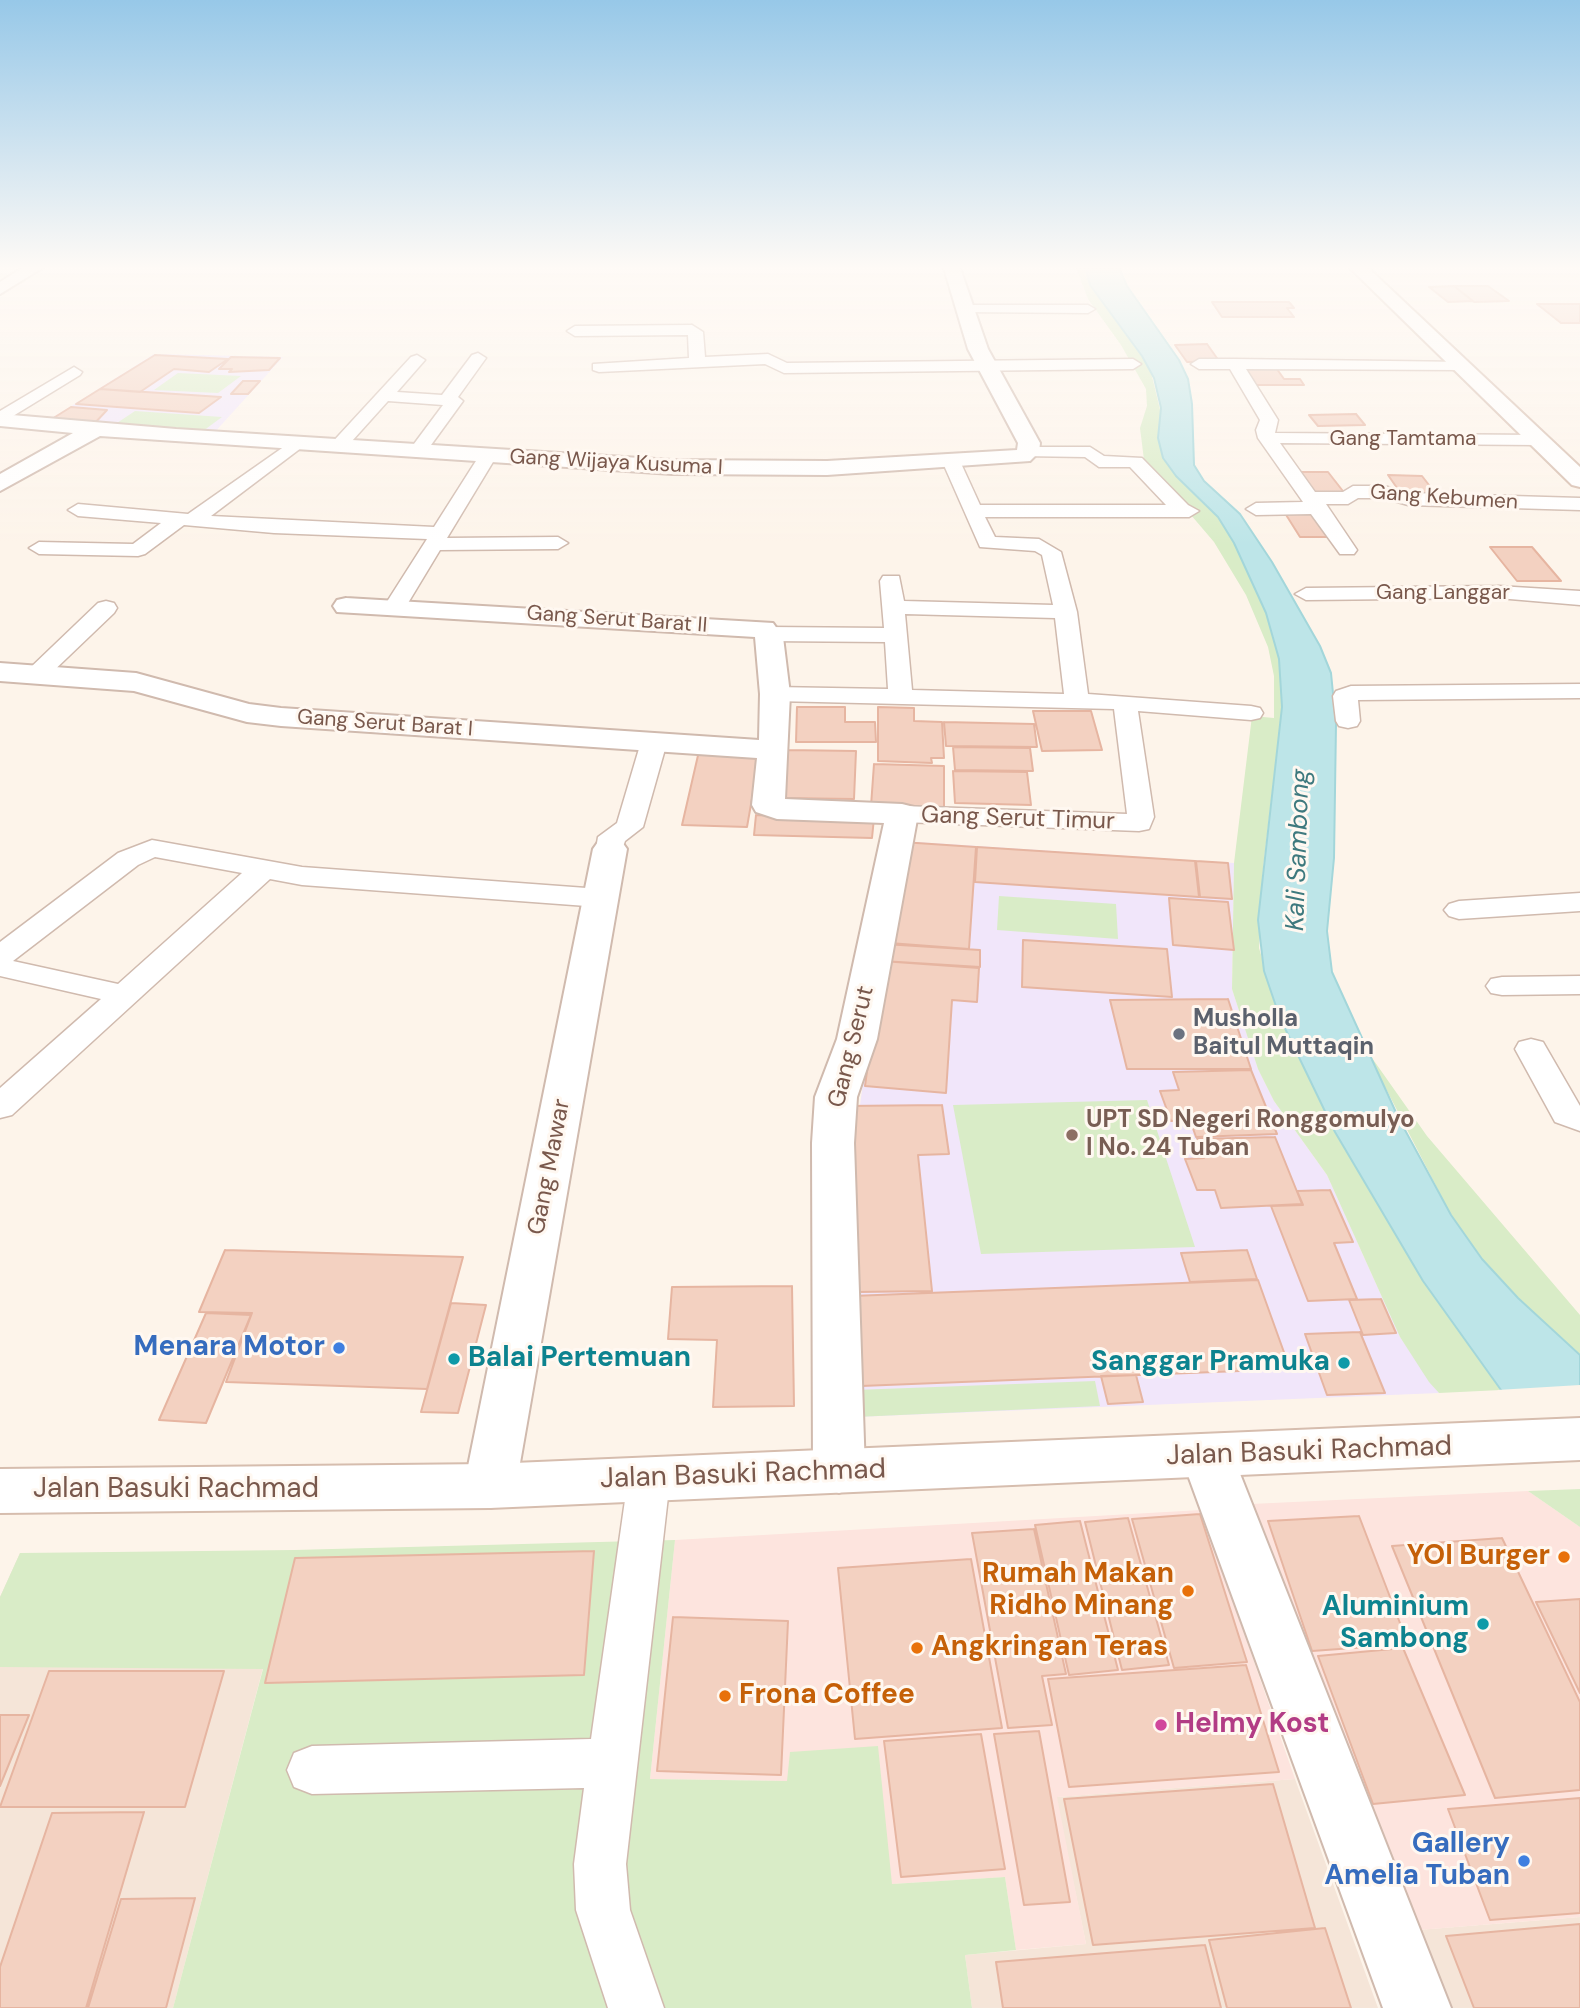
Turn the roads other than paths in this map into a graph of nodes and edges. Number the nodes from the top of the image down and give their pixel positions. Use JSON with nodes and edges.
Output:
{"nodes":[{"id":1,"x":478,"y":358,"type":"dead end"},
{"id":2,"x":697,"y":359,"type":"edge"},
{"id":3,"x":984,"y":359,"type":"edge"},
{"id":4,"x":1453,"y":359,"type":"edge"},
{"id":5,"x":417,"y":360,"type":"dead end"},
{"id":6,"x":697,"y":362,"type":"junction"},
{"id":7,"x":1133,"y":364,"type":"dead end"},
{"id":8,"x":1199,"y":364,"type":"dead end"},
{"id":9,"x":1236,"y":364,"type":"junction"},
{"id":10,"x":988,"y":365,"type":"junction"},
{"id":11,"x":1460,"y":365,"type":"junction"},
{"id":12,"x":598,"y":367,"type":"dead end"},
{"id":13,"x":74,"y":372,"type":"dead end"},
{"id":14,"x":384,"y":396,"type":"junction"},
{"id":15,"x":448,"y":399,"type":"junction"},
{"id":16,"x":0,"y":419,"type":"edge"},
{"id":17,"x":1311,"y":422,"type":"dead end"},
{"id":18,"x":92,"y":430,"type":"junction"},
{"id":19,"x":1267,"y":438,"type":"junction"},
{"id":20,"x":1323,"y":438,"type":"junction"},
{"id":21,"x":1538,"y":440,"type":"junction"},
{"id":22,"x":295,"y":444,"type":"junction"},
{"id":23,"x":337,"y":447,"type":"junction"},
{"id":24,"x":417,"y":452,"type":"junction"},
{"id":25,"x":1028,"y":452,"type":"junction"},
{"id":26,"x":487,"y":457,"type":"junction"},
{"id":27,"x":952,"y":463,"type":"junction"},
{"id":28,"x":1576,"y":472,"type":"edge"},
{"id":29,"x":0,"y":484,"type":"edge"},
{"id":30,"x":1315,"y":503,"type":"junction"},
{"id":31,"x":1580,"y":504,"type":"edge"},
{"id":32,"x":1256,"y":509,"type":"dead end"},
{"id":33,"x":78,"y":510,"type":"dead end"},
{"id":34,"x":972,"y":511,"type":"junction"},
{"id":35,"x":186,"y":520,"type":"junction"},
{"id":36,"x":437,"y":539,"type":"junction"},
{"id":37,"x":558,"y":543,"type":"dead end"},
{"id":38,"x":39,"y":548,"type":"dead end"},
{"id":39,"x":1347,"y":550,"type":"dead end"},
{"id":40,"x":891,"y":581,"type":"dead end"},
{"id":41,"x":1306,"y":594,"type":"dead end"},
{"id":42,"x":1580,"y":598,"type":"edge"},
{"id":43,"x":346,"y":606,"type":"dead end"},
{"id":44,"x":893,"y":607,"type":"junction"},
{"id":45,"x":106,"y":608,"type":"dead end"},
{"id":46,"x":394,"y":608,"type":"junction"},
{"id":47,"x":1066,"y":612,"type":"junction"},
{"id":48,"x":768,"y":634,"type":"junction"},
{"id":49,"x":896,"y":635,"type":"junction"},
{"id":50,"x":0,"y":673,"type":"edge"},
{"id":51,"x":37,"y":674,"type":"junction"},
{"id":52,"x":1580,"y":691,"type":"edge"},
{"id":53,"x":775,"y":694,"type":"junction"},
{"id":54,"x":901,"y":698,"type":"junction"},
{"id":55,"x":1077,"y":701,"type":"junction"},
{"id":56,"x":1125,"y":703,"type":"junction"},
{"id":57,"x":1251,"y":713,"type":"dead end"},
{"id":58,"x":1348,"y":721,"type":"dead end"},
{"id":59,"x":654,"y":742,"type":"junction"},
{"id":60,"x":773,"y":750,"type":"junction"},
{"id":61,"x":902,"y":814,"type":"junction"},
{"id":62,"x":610,"y":849,"type":"joint"},
{"id":63,"x":262,"y":870,"type":"junction"},
{"id":64,"x":600,"y":898,"type":"junction"},
{"id":65,"x":1580,"y":902,"type":"edge"},
{"id":66,"x":1458,"y":910,"type":"dead end"},
{"id":67,"x":0,"y":956,"type":"edge"},
{"id":68,"x":0,"y":967,"type":"edge"},
{"id":69,"x":1580,"y":985,"type":"edge"},
{"id":70,"x":1502,"y":986,"type":"dead end"},
{"id":71,"x":122,"y":994,"type":"junction"},
{"id":72,"x":1531,"y":1049,"type":"dead end"},
{"id":73,"x":0,"y":1107,"type":"edge"},
{"id":74,"x":1580,"y":1120,"type":"edge"},
{"id":75,"x":1580,"y":1439,"type":"edge"},
{"id":76,"x":1207,"y":1456,"type":"junction"},
{"id":77,"x":839,"y":1471,"type":"junction"},
{"id":78,"x":649,"y":1479,"type":"junction"},
{"id":79,"x":490,"y":1486,"type":"junction"},
{"id":80,"x":0,"y":1491,"type":"edge"},
{"id":81,"x":613,"y":1763,"type":"junction"},
{"id":82,"x":312,"y":1770,"type":"dead end"},
{"id":83,"x":636,"y":2008,"type":"edge"},
{"id":84,"x":1417,"y":2008,"type":"edge"}],
"edges":[{"from":1,"to":15,"type":"lane"},
{"from":2,"to":6,"type":"lane"},
{"from":3,"to":10,"type":"street"},
{"from":4,"to":11,"type":"street"},
{"from":5,"to":14,"type":"lane"},
{"from":6,"to":10,"type":"lane"},
{"from":6,"to":12,"type":"lane"},
{"from":7,"to":10,"type":"lane"},
{"from":8,"to":9,"type":"lane"},
{"from":9,"to":11,"type":"lane"},
{"from":9,"to":19,"type":"lane"},
{"from":10,"to":25,"type":"street"},
{"from":11,"to":21,"type":"street"},
{"from":13,"to":16,"type":"lane"},
{"from":14,"to":15,"type":"lane"},
{"from":14,"to":23,"type":"lane"},
{"from":15,"to":24,"type":"lane"},
{"from":16,"to":18,"type":"street","name":"Gang Wijaya Kusuma I"},
{"from":17,"to":20,"type":"lane"},
{"from":18,"to":22,"type":"street","name":"Gang Wijaya Kusuma I"},
{"from":18,"to":29,"type":"street"},
{"from":19,"to":20,"type":"lane","name":"Gang Tamtama"},
{"from":19,"to":30,"type":"lane"},
{"from":20,"to":21,"type":"lane","name":"Gang Tamtama"},
{"from":21,"to":28,"type":"street"},
{"from":22,"to":23,"type":"street","name":"Gang Wijaya Kusuma I"},
{"from":22,"to":35,"type":"lane"},
{"from":23,"to":24,"type":"street","name":"Gang Wijaya Kusuma I"},
{"from":24,"to":26,"type":"street","name":"Gang Wijaya Kusuma I"},
{"from":25,"to":27,"type":"street","name":"Gang Wijaya Kusuma I"},
{"from":25,"to":34,"type":"lane"},
{"from":26,"to":27,"type":"street","name":"Gang Wijaya Kusuma I"},
{"from":26,"to":36,"type":"lane"},
{"from":27,"to":34,"type":"lane"},
{"from":30,"to":31,"type":"lane","name":"Gang Kebumen"},
{"from":30,"to":32,"type":"lane","name":"Gang Kebumen"},
{"from":30,"to":39,"type":"lane"},
{"from":33,"to":35,"type":"lane"},
{"from":34,"to":47,"type":"lane"},
{"from":35,"to":36,"type":"lane"},
{"from":35,"to":38,"type":"lane"},
{"from":36,"to":37,"type":"lane"},
{"from":36,"to":46,"type":"lane"},
{"from":40,"to":44,"type":"lane"},
{"from":41,"to":42,"type":"lane","name":"Gang Langgar"},
{"from":43,"to":46,"type":"street","name":"Gang Serut Barat II"},
{"from":44,"to":47,"type":"lane"},
{"from":44,"to":49,"type":"lane"},
{"from":45,"to":51,"type":"lane"},
{"from":46,"to":48,"type":"street","name":"Gang Serut Barat II"},
{"from":47,"to":55,"type":"lane"},
{"from":48,"to":49,"type":"lane"},
{"from":48,"to":53,"type":"street"},
{"from":49,"to":54,"type":"lane"},
{"from":50,"to":51,"type":"street","name":"Gang Serut Barat I"},
{"from":51,"to":59,"type":"street","name":"Gang Serut Barat I"},
{"from":52,"to":58,"type":"lane"},
{"from":53,"to":54,"type":"lane"},
{"from":53,"to":60,"type":"street"},
{"from":54,"to":55,"type":"lane"},
{"from":55,"to":56,"type":"lane"},
{"from":56,"to":57,"type":"lane"},
{"from":56,"to":61,"type":"lane","name":"Gang Serut Timur"},
{"from":59,"to":60,"type":"street","name":"Gang Serut Barat I"},
{"from":59,"to":62,"type":"lane"},
{"from":60,"to":61,"type":"street"},
{"from":61,"to":77,"type":"street","name":"Gang Serut"},
{"from":62,"to":64,"type":"street","name":"Gang Mawar"},
{"from":63,"to":64,"type":"lane"},
{"from":63,"to":67,"type":"lane"},
{"from":63,"to":71,"type":"lane"},
{"from":64,"to":79,"type":"street","name":"Gang Mawar"},
{"from":65,"to":66,"type":"lane"},
{"from":68,"to":71,"type":"lane"},
{"from":69,"to":70,"type":"lane"},
{"from":71,"to":73,"type":"lane"},
{"from":72,"to":74,"type":"lane"},
{"from":75,"to":76,"type":"street","name":"Jalan Basuki Rachmad"},
{"from":76,"to":77,"type":"street","name":"Jalan Basuki Rachmad"},
{"from":76,"to":84,"type":"street"},
{"from":77,"to":78,"type":"street","name":"Jalan Basuki Rachmad"},
{"from":78,"to":79,"type":"street","name":"Jalan Basuki Rachmad"},
{"from":78,"to":81,"type":"lane"},
{"from":79,"to":80,"type":"street","name":"Jalan Basuki Rachmad"},
{"from":81,"to":82,"type":"lane"},
{"from":81,"to":83,"type":"lane"}]}
